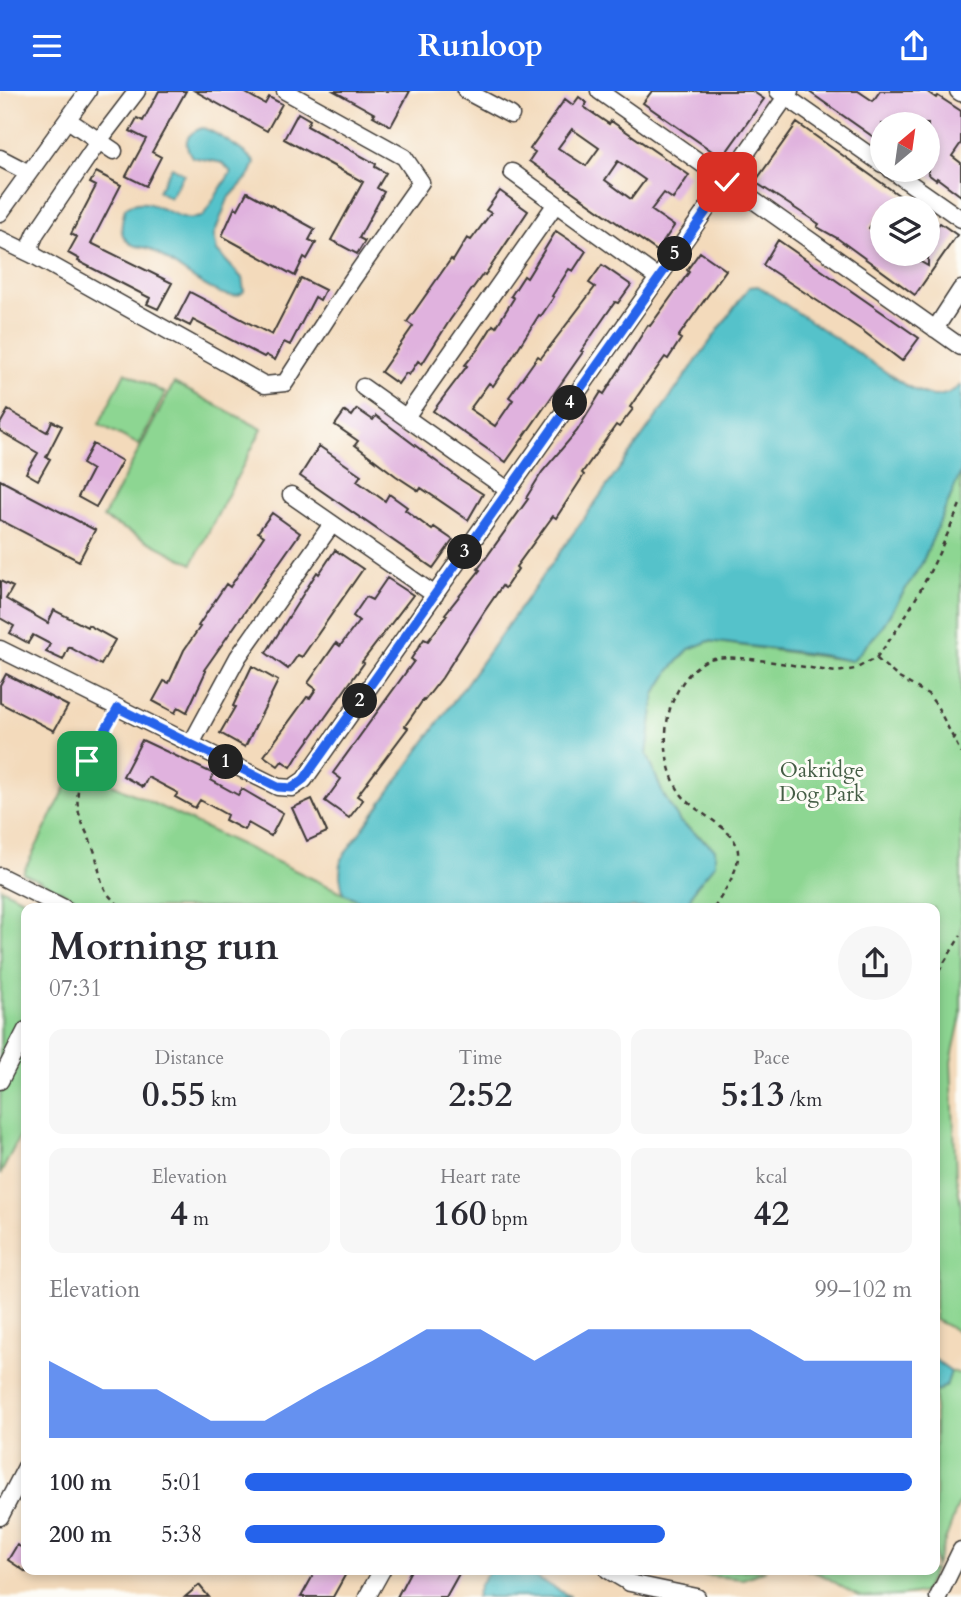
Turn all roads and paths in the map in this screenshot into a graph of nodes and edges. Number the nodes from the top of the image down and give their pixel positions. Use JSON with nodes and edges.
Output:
{"nodes":[{"id":1,"x":88,"y":91,"type":"edge"},
{"id":2,"x":137,"y":91,"type":"edge"},
{"id":3,"x":285,"y":91,"type":"edge"},
{"id":4,"x":466,"y":91,"type":"edge"},
{"id":5,"x":599,"y":91,"type":"edge"},
{"id":6,"x":629,"y":91,"type":"edge"},
{"id":7,"x":785,"y":93,"type":"edge"},
{"id":8,"x":619,"y":105,"type":"junction"},
{"id":9,"x":511,"y":115,"type":"dead end"},
{"id":10,"x":68,"y":120,"type":"junction"},
{"id":11,"x":98,"y":142,"type":"junction"},
{"id":12,"x":114,"y":151,"type":"dead end"},
{"id":13,"x":870,"y":155,"type":"edge"},
{"id":14,"x":0,"y":158,"type":"edge"},
{"id":15,"x":512,"y":172,"type":"dead end"},
{"id":16,"x":29,"y":173,"type":"junction"},
{"id":17,"x":727,"y":182,"type":"junction"},
{"id":18,"x":908,"y":182,"type":"edge"},
{"id":19,"x":555,"y":205,"type":"junction"},
{"id":20,"x":0,"y":213,"type":"edge"},
{"id":21,"x":961,"y":219,"type":"edge"},
{"id":22,"x":0,"y":239,"type":"edge"},
{"id":23,"x":33,"y":255,"type":"junction"},
{"id":24,"x":658,"y":278,"type":"junction"},
{"id":25,"x":961,"y":289,"type":"edge"},
{"id":26,"x":935,"y":329,"type":"junction"},
{"id":27,"x":961,"y":347,"type":"edge"},
{"id":28,"x":363,"y":387,"type":"dead end"},
{"id":29,"x":406,"y":417,"type":"junction"},
{"id":30,"x":508,"y":490,"type":"junction"},
{"id":31,"x":290,"y":495,"type":"dead end"},
{"id":32,"x":961,"y":502,"type":"edge"},
{"id":33,"x":332,"y":524,"type":"junction"},
{"id":34,"x":435,"y":595,"type":"junction"},
{"id":35,"x":0,"y":649,"type":"edge"},
{"id":36,"x":876,"y":658,"type":"junction"},
{"id":37,"x":118,"y":708,"type":"junction"},
{"id":38,"x":961,"y":734,"type":"edge"},
{"id":39,"x":952,"y":739,"type":"junction"},
{"id":40,"x":191,"y":744,"type":"junction"},
{"id":41,"x":961,"y":753,"type":"edge"},
{"id":42,"x":0,"y":876,"type":"edge"},
{"id":43,"x":54,"y":903,"type":"edge"},
{"id":44,"x":116,"y":903,"type":"edge"},
{"id":45,"x":717,"y":903,"type":"edge"},
{"id":46,"x":961,"y":935,"type":"edge"},
{"id":47,"x":940,"y":969,"type":"edge"},
{"id":48,"x":21,"y":1040,"type":"edge"},
{"id":49,"x":0,"y":1080,"type":"edge"},
{"id":50,"x":21,"y":1477,"type":"edge"},
{"id":51,"x":0,"y":1517,"type":"edge"},
{"id":52,"x":961,"y":1550,"type":"edge"},
{"id":53,"x":379,"y":1575,"type":"edge"},
{"id":54,"x":616,"y":1575,"type":"edge"},
{"id":55,"x":667,"y":1594,"type":"edge"},
{"id":56,"x":367,"y":1597,"type":"edge"},
{"id":57,"x":697,"y":1597,"type":"edge"},
{"id":58,"x":938,"y":1597,"type":"edge"}],
"edges":[{"from":1,"to":10,"type":"street"},
{"from":2,"to":11,"type":"street"},
{"from":3,"to":23,"type":"street"},
{"from":4,"to":9,"type":"street"},
{"from":5,"to":8,"type":"street"},
{"from":6,"to":8,"type":"street"},
{"from":7,"to":13,"type":"street"},
{"from":7,"to":17,"type":"street"},
{"from":8,"to":17,"type":"street"},
{"from":10,"to":11,"type":"street"},
{"from":10,"to":16,"type":"street"},
{"from":11,"to":12,"type":"street"},
{"from":11,"to":23,"type":"street"},
{"from":14,"to":16,"type":"street"},
{"from":15,"to":19,"type":"street"},
{"from":16,"to":20,"type":"street"},
{"from":17,"to":24,"type":"street"},
{"from":17,"to":26,"type":"street"},
{"from":18,"to":21,"type":"street"},
{"from":19,"to":24,"type":"street"},
{"from":19,"to":29,"type":"street"},
{"from":22,"to":23,"type":"street"},
{"from":24,"to":30,"type":"street"},
{"from":25,"to":26,"type":"street"},
{"from":26,"to":27,"type":"street"},
{"from":28,"to":29,"type":"street"},
{"from":29,"to":30,"type":"street"},
{"from":30,"to":34,"type":"street"},
{"from":31,"to":33,"type":"street"},
{"from":32,"to":36,"type":"path"},
{"from":33,"to":34,"type":"street"},
{"from":33,"to":40,"type":"street"},
{"from":34,"to":40,"type":"street"},
{"from":35,"to":37,"type":"street"},
{"from":36,"to":39,"type":"path"},
{"from":36,"to":45,"type":"path"},
{"from":37,"to":40,"type":"street"},
{"from":37,"to":44,"type":"path"},
{"from":38,"to":39,"type":"path"},
{"from":39,"to":41,"type":"path"},
{"from":42,"to":43,"type":"street"},
{"from":46,"to":47,"type":"path"},
{"from":48,"to":49,"type":"street"},
{"from":50,"to":51,"type":"street"},
{"from":52,"to":58,"type":"street"},
{"from":53,"to":56,"type":"street"},
{"from":54,"to":55,"type":"street"},
{"from":55,"to":57,"type":"street"}]}
